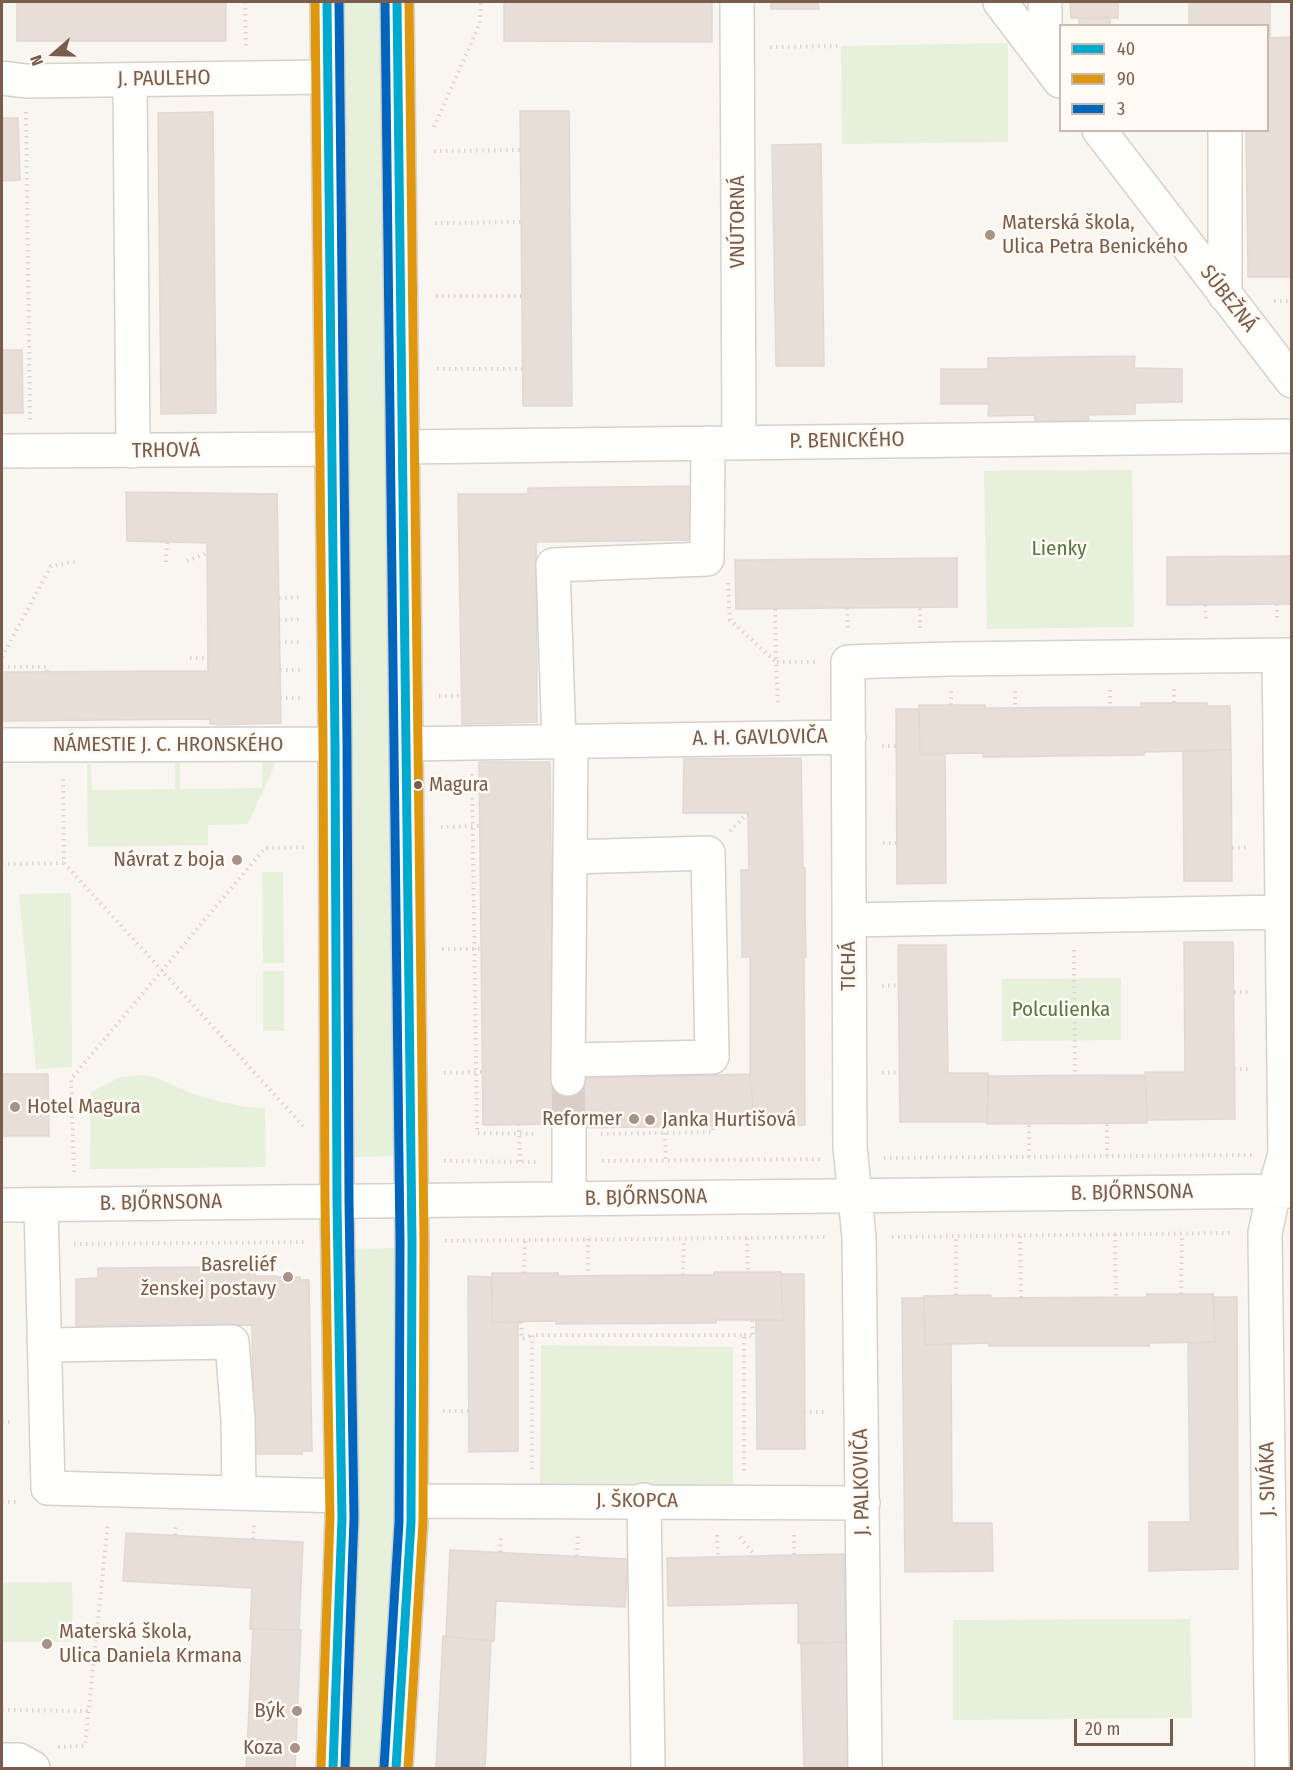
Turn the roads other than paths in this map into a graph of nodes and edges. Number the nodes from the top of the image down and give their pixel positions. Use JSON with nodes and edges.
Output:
{"nodes":[{"id":1,"x":327,"y":2,"type":"edge"},
{"id":2,"x":398,"y":2,"type":"edge"},
{"id":3,"x":737,"y":2,"type":"edge"},
{"id":4,"x":1000,"y":2,"type":"edge"},
{"id":5,"x":1045,"y":2,"type":"edge"},
{"id":6,"x":1053,"y":71,"type":"edge"},
{"id":7,"x":328,"y":77,"type":"junction"},
{"id":8,"x":14,"y":80,"type":"edge"},
{"id":9,"x":130,"y":80,"type":"junction"},
{"id":10,"x":1101,"y":132,"type":"edge"},
{"id":11,"x":1226,"y":132,"type":"edge"},
{"id":12,"x":1225,"y":294,"type":"junction"},
{"id":13,"x":1292,"y":381,"type":"edge"},
{"id":14,"x":1292,"y":436,"type":"edge"},
{"id":15,"x":724,"y":443,"type":"junction"},
{"id":16,"x":402,"y":447,"type":"junction"},
{"id":17,"x":331,"y":449,"type":"junction"},
{"id":18,"x":16,"y":451,"type":"edge"},
{"id":19,"x":133,"y":451,"type":"junction"},
{"id":20,"x":1285,"y":655,"type":"edge"},
{"id":21,"x":861,"y":741,"type":"junction"},
{"id":22,"x":565,"y":742,"type":"junction"},
{"id":23,"x":335,"y":744,"type":"junction"},
{"id":24,"x":406,"y":744,"type":"junction"},
{"id":25,"x":2,"y":745,"type":"edge"},
{"id":26,"x":571,"y":857,"type":"junction"},
{"id":27,"x":1281,"y":912,"type":"junction"},
{"id":28,"x":849,"y":920,"type":"junction"},
{"id":29,"x":569,"y":1132,"type":"tunnel mouth"},
{"id":30,"x":1282,"y":1191,"type":"edge"},
{"id":31,"x":854,"y":1195,"type":"junction"},
{"id":32,"x":569,"y":1198,"type":"junction"},
{"id":33,"x":411,"y":1200,"type":"junction"},
{"id":34,"x":337,"y":1201,"type":"junction"},
{"id":35,"x":2,"y":1205,"type":"edge"},
{"id":36,"x":41,"y":1205,"type":"junction"},
{"id":37,"x":45,"y":1345,"type":"junction"},
{"id":38,"x":239,"y":1493,"type":"junction"},
{"id":39,"x":342,"y":1496,"type":"junction"},
{"id":40,"x":411,"y":1500,"type":"junction"},
{"id":41,"x":644,"y":1500,"type":"junction"},
{"id":42,"x":863,"y":1503,"type":"junction"},
{"id":43,"x":1280,"y":1510,"type":"edge"},
{"id":44,"x":333,"y":1768,"type":"edge"},
{"id":45,"x":396,"y":1768,"type":"edge"},
{"id":46,"x":648,"y":1768,"type":"edge"},
{"id":47,"x":865,"y":1768,"type":"edge"},
{"id":48,"x":1272,"y":1768,"type":"edge"}],
"edges":[{"from":1,"to":7,"type":"street"},
{"from":2,"to":16,"type":"street"},
{"from":3,"to":15,"type":"street","name":"VNÚTORNÁ"},
{"from":4,"to":6,"type":"street"},
{"from":5,"to":6,"type":"street"},
{"from":7,"to":9,"type":"street","name":"J. PAULEHO"},
{"from":7,"to":17,"type":"street"},
{"from":8,"to":9,"type":"street","name":"J. PAULEHO"},
{"from":9,"to":19,"type":"street"},
{"from":10,"to":12,"type":"street","name":"SÚBEŽNÁ"},
{"from":11,"to":12,"type":"street"},
{"from":12,"to":13,"type":"street","name":"SÚBEŽNÁ"},
{"from":14,"to":15,"type":"street","name":"P. BENICKÉHO"},
{"from":15,"to":16,"type":"street","name":"P. BENICKÉHO"},
{"from":15,"to":22,"type":"street","name":"VNÚTORNÁ"},
{"from":16,"to":24,"type":"street"},
{"from":17,"to":19,"type":"street","name":"TRHOVÁ"},
{"from":17,"to":23,"type":"street"},
{"from":18,"to":19,"type":"street","name":"TRHOVÁ"},
{"from":20,"to":21,"type":"street","name":"A. H. GAVLOVIČA"},
{"from":20,"to":27,"type":"street","name":"J. SIVÁKA"},
{"from":21,"to":22,"type":"street","name":"A. H. GAVLOVIČA"},
{"from":21,"to":28,"type":"street","name":"TICHÁ"},
{"from":22,"to":24,"type":"street","name":"A. H. GAVLOVIČA"},
{"from":22,"to":26,"type":"street"},
{"from":23,"to":25,"type":"street","name":"NÁMESTIE J. C. HRONSKÉHO"},
{"from":23,"to":34,"type":"street"},
{"from":24,"to":33,"type":"street"},
{"from":26,"to":26,"type":"street"},
{"from":27,"to":28,"type":"street"},
{"from":27,"to":30,"type":"street","name":"J. SIVÁKA"},
{"from":28,"to":31,"type":"street","name":"TICHÁ"},
{"from":29,"to":32,"type":"street"},
{"from":30,"to":31,"type":"street","name":"B. BJŐRNSONA"},
{"from":30,"to":43,"type":"street","name":"J. SIVÁKA"},
{"from":31,"to":32,"type":"street","name":"B. BJŐRNSONA"},
{"from":31,"to":42,"type":"street","name":"J. PALKOVIČA"},
{"from":32,"to":33,"type":"street","name":"B. BJŐRNSONA"},
{"from":33,"to":34,"type":"street","name":"B. BJŐRNSONA"},
{"from":33,"to":40,"type":"street"},
{"from":34,"to":36,"type":"street","name":"B. BJŐRNSONA"},
{"from":34,"to":39,"type":"street"},
{"from":35,"to":36,"type":"street","name":"B. BJŐRNSONA"},
{"from":36,"to":37,"type":"street"},
{"from":37,"to":38,"type":"street"},
{"from":37,"to":38,"type":"street"},
{"from":38,"to":39,"type":"street"},
{"from":39,"to":44,"type":"street"},
{"from":40,"to":41,"type":"street","name":"J. ŠKOPCA"},
{"from":40,"to":45,"type":"street"},
{"from":41,"to":42,"type":"street","name":"J. ŠKOPCA"},
{"from":41,"to":46,"type":"street"},
{"from":42,"to":47,"type":"street","name":"J. PALKOVIČA"},
{"from":43,"to":48,"type":"street","name":"J. SIVÁKA"}]}
